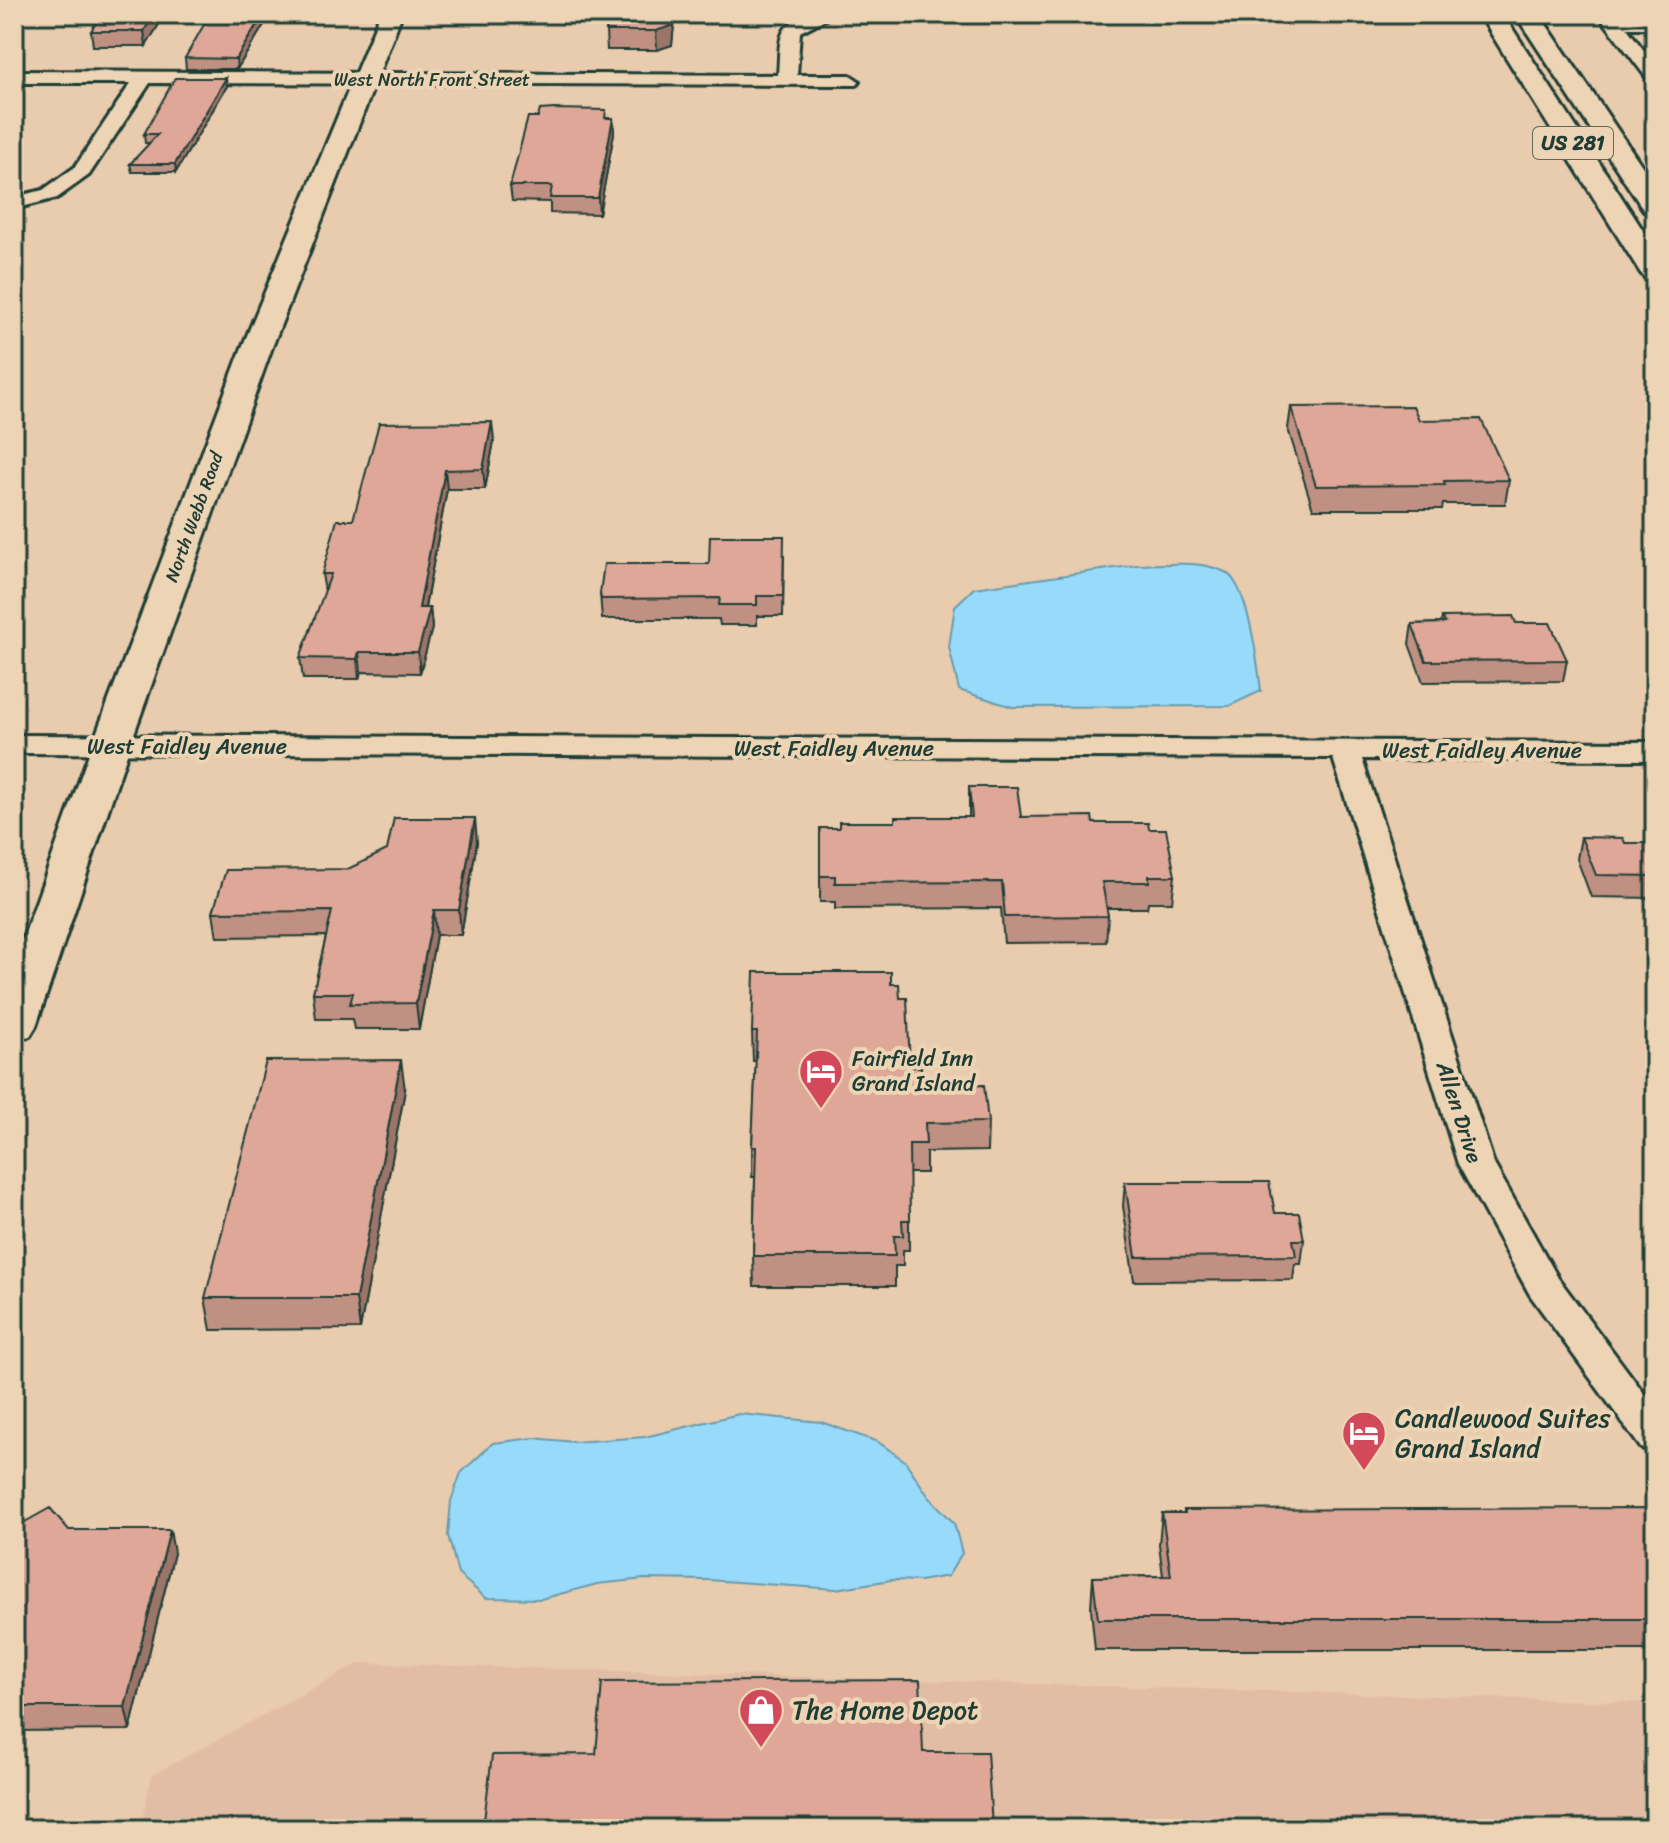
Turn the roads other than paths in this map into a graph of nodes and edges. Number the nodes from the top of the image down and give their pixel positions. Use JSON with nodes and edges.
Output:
{"nodes":[{"id":1,"x":391,"y":14,"type":"edge"},
{"id":2,"x":826,"y":14,"type":"edge"},
{"id":3,"x":1491,"y":14,"type":"edge"},
{"id":4,"x":1527,"y":14,"type":"edge"},
{"id":5,"x":1610,"y":18,"type":"edge"},
{"id":6,"x":1655,"y":23,"type":"edge"},
{"id":7,"x":14,"y":77,"type":"edge"},
{"id":8,"x":1655,"y":77,"type":"edge"},
{"id":9,"x":144,"y":78,"type":"junction"},
{"id":10,"x":365,"y":80,"type":"junction"},
{"id":11,"x":787,"y":81,"type":"junction"},
{"id":12,"x":850,"y":81,"type":"dead end"},
{"id":13,"x":14,"y":203,"type":"edge"},
{"id":14,"x":1655,"y":206,"type":"edge"},
{"id":15,"x":1655,"y":272,"type":"edge"},
{"id":16,"x":14,"y":744,"type":"edge"},
{"id":17,"x":111,"y":745,"type":"junction"},
{"id":18,"x":1345,"y":750,"type":"junction"},
{"id":19,"x":1655,"y":751,"type":"edge"},
{"id":20,"x":14,"y":1026,"type":"edge"},
{"id":21,"x":1655,"y":1437,"type":"edge"}],
"edges":[{"from":1,"to":10,"type":"main road","name":"North Webb Road"},
{"from":2,"to":11,"type":"street"},
{"from":3,"to":15,"type":"highway","number":"US 281"},
{"from":4,"to":14,"type":"highway","number":"US 281"},
{"from":5,"to":6,"type":"street"},
{"from":5,"to":8,"type":"street"},
{"from":7,"to":9,"type":"street","name":"West North Front Street"},
{"from":9,"to":10,"type":"street","name":"West North Front Street"},
{"from":9,"to":13,"type":"street"},
{"from":10,"to":11,"type":"street","name":"West North Front Street"},
{"from":10,"to":17,"type":"main road","name":"North Webb Road"},
{"from":11,"to":12,"type":"street","name":"West North Front Street"},
{"from":16,"to":17,"type":"street","name":"West Faidley Avenue"},
{"from":17,"to":18,"type":"street","name":"West Faidley Avenue"},
{"from":17,"to":20,"type":"main road","name":"North Webb Road"},
{"from":18,"to":19,"type":"street","name":"West Faidley Avenue"},
{"from":18,"to":21,"type":"street","name":"Allen Drive"}]}
